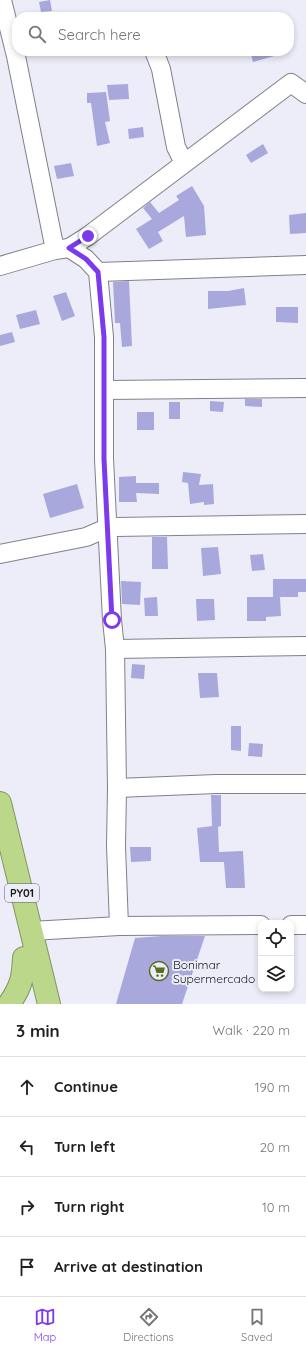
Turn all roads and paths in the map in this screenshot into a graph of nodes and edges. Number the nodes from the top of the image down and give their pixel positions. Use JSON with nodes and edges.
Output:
{"nodes":[{"id":1,"x":2,"y":0,"type":"edge"},
{"id":2,"x":12,"y":40,"type":"edge"},
{"id":3,"x":16,"y":56,"type":"edge"},
{"id":4,"x":156,"y":56,"type":"edge"},
{"id":5,"x":306,"y":94,"type":"edge"},
{"id":6,"x":184,"y":163,"type":"junction"},
{"id":7,"x":62,"y":249,"type":"junction"},
{"id":8,"x":306,"y":265,"type":"edge"},
{"id":9,"x":0,"y":266,"type":"edge"},
{"id":10,"x":98,"y":272,"type":"junction"},
{"id":11,"x":306,"y":388,"type":"edge"},
{"id":12,"x":105,"y":390,"type":"junction"},
{"id":13,"x":306,"y":524,"type":"edge"},
{"id":14,"x":107,"y":528,"type":"junction"},
{"id":15,"x":0,"y":554,"type":"edge"},
{"id":16,"x":306,"y":646,"type":"edge"},
{"id":17,"x":116,"y":649,"type":"junction"},
{"id":18,"x":306,"y":784,"type":"edge"},
{"id":19,"x":117,"y":788,"type":"junction"},
{"id":20,"x":0,"y":803,"type":"edge"},
{"id":21,"x":0,"y":855,"type":"edge"},
{"id":22,"x":258,"y":925,"type":"edge"},
{"id":23,"x":294,"y":925,"type":"edge"},
{"id":24,"x":306,"y":925,"type":"edge"},
{"id":25,"x":119,"y":926,"type":"junction"},
{"id":26,"x":31,"y":931,"type":"junction"},
{"id":27,"x":24,"y":958,"type":"junction"},
{"id":28,"x":46,"y":1003,"type":"edge"},
{"id":29,"x":9,"y":1004,"type":"edge"}],
"edges":[{"from":1,"to":2,"type":"street"},
{"from":3,"to":7,"type":"street"},
{"from":4,"to":6,"type":"street"},
{"from":5,"to":6,"type":"street"},
{"from":6,"to":7,"type":"street"},
{"from":7,"to":9,"type":"street"},
{"from":7,"to":10,"type":"street"},
{"from":8,"to":10,"type":"street"},
{"from":10,"to":12,"type":"street"},
{"from":11,"to":12,"type":"street"},
{"from":12,"to":14,"type":"street"},
{"from":13,"to":14,"type":"street"},
{"from":14,"to":15,"type":"street"},
{"from":14,"to":17,"type":"street"},
{"from":16,"to":17,"type":"street"},
{"from":17,"to":19,"type":"street"},
{"from":18,"to":19,"type":"street"},
{"from":19,"to":25,"type":"street"},
{"from":20,"to":26,"type":"highway","number":"PY01"},
{"from":21,"to":27,"type":"highway","number":"PY01"},
{"from":22,"to":25,"type":"street"},
{"from":23,"to":24,"type":"street"},
{"from":25,"to":26,"type":"street"},
{"from":26,"to":28,"type":"highway","number":"PY01"},
{"from":27,"to":28,"type":"highway","number":"PY01"},
{"from":27,"to":29,"type":"highway"}]}
